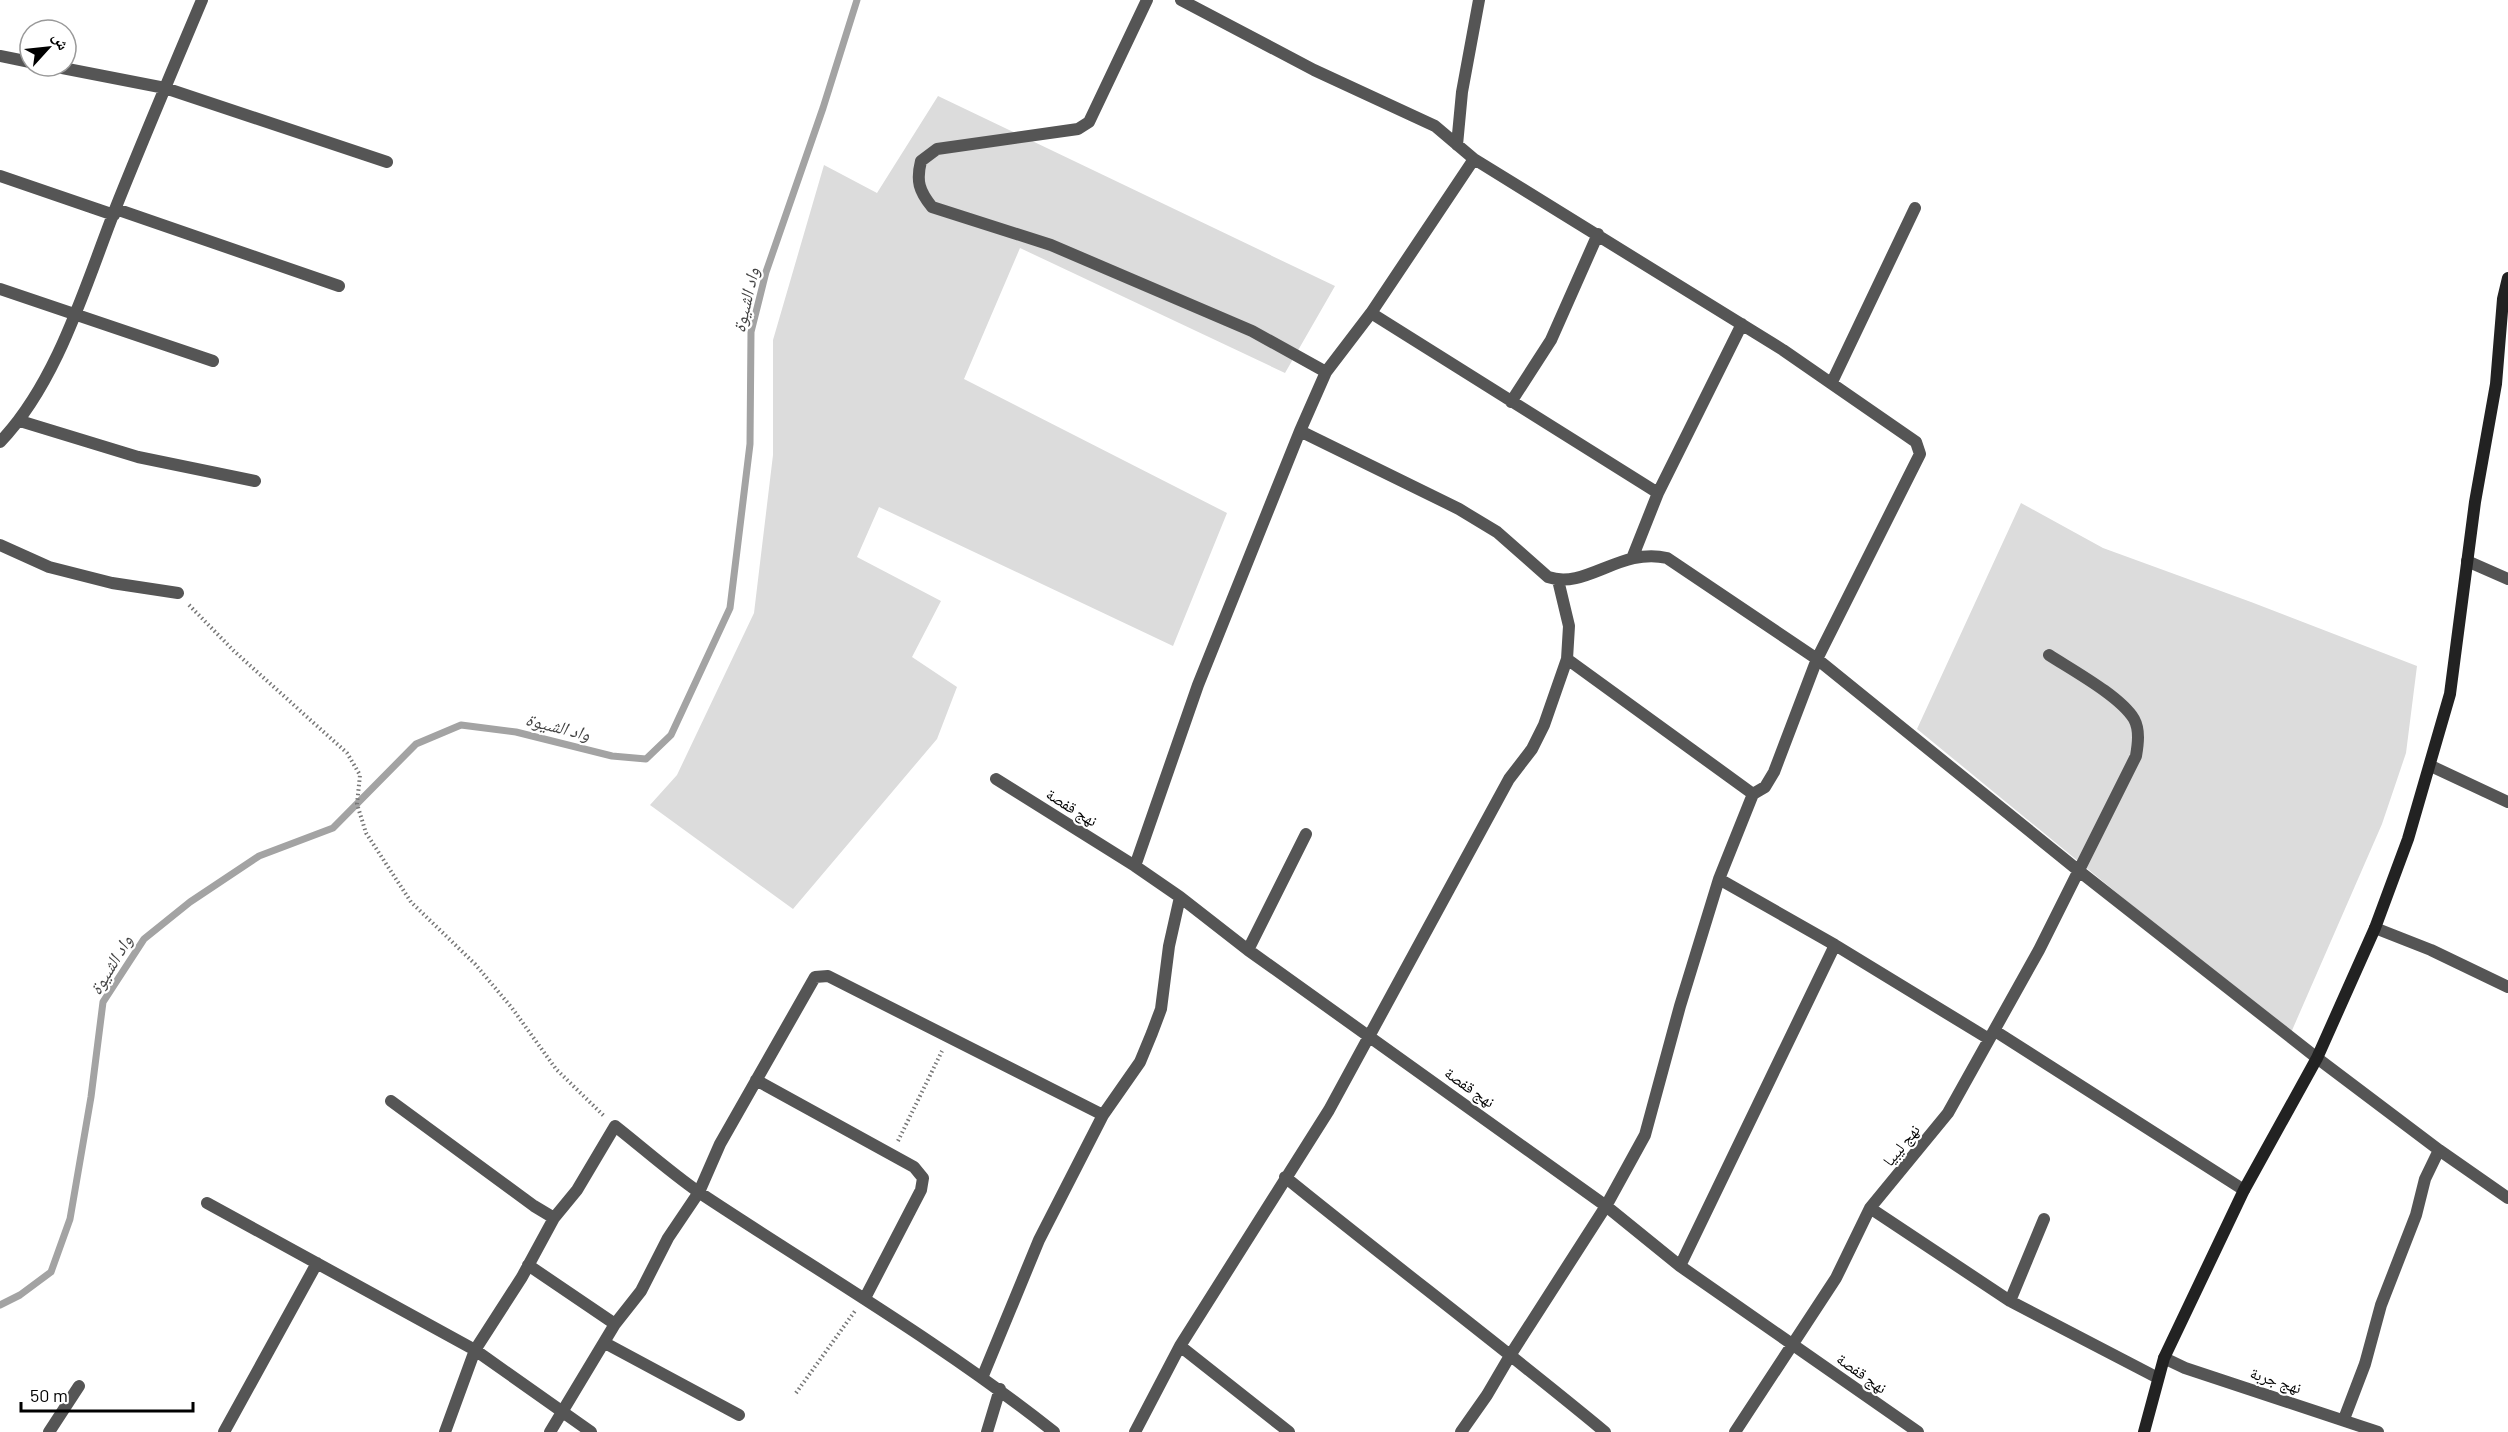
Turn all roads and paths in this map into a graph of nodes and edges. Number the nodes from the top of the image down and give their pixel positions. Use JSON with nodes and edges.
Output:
{"nodes":[{"id":1,"x":202,"y":0,"type":"edge"},
{"id":2,"x":1147,"y":0,"type":"edge"},
{"id":3,"x":1181,"y":0,"type":"edge"},
{"id":4,"x":1479,"y":0,"type":"edge"},
{"id":5,"x":0,"y":56,"type":"edge"},
{"id":6,"x":18,"y":60,"type":"edge"},
{"id":7,"x":78,"y":71,"type":"edge"},
{"id":8,"x":165,"y":88,"type":"junction"},
{"id":9,"x":1457,"y":145,"type":"junction"},
{"id":10,"x":1474,"y":159,"type":"junction"},
{"id":11,"x":387,"y":162,"type":"dead end"},
{"id":12,"x":0,"y":176,"type":"edge"},
{"id":13,"x":1915,"y":208,"type":"dead end"},
{"id":14,"x":115,"y":212,"type":"junction"},
{"id":15,"x":1598,"y":234,"type":"junction"},
{"id":16,"x":2508,"y":278,"type":"edge"},
{"id":17,"x":339,"y":286,"type":"dead end"},
{"id":18,"x":0,"y":289,"type":"edge"},
{"id":19,"x":2505,"y":300,"type":"edge"},
{"id":20,"x":1371,"y":313,"type":"junction"},
{"id":21,"x":75,"y":315,"type":"junction"},
{"id":22,"x":1742,"y":324,"type":"junction"},
{"id":23,"x":213,"y":361,"type":"dead end"},
{"id":24,"x":1326,"y":372,"type":"junction"},
{"id":25,"x":1832,"y":382,"type":"junction"},
{"id":26,"x":1511,"y":402,"type":"junction"},
{"id":27,"x":20,"y":421,"type":"junction"},
{"id":28,"x":1300,"y":431,"type":"junction"},
{"id":29,"x":0,"y":442,"type":"edge"},
{"id":30,"x":255,"y":481,"type":"dead end"},
{"id":31,"x":1658,"y":493,"type":"junction"},
{"id":32,"x":0,"y":544,"type":"edge"},
{"id":33,"x":1634,"y":556,"type":"junction"},
{"id":34,"x":2467,"y":561,"type":"junction"},
{"id":35,"x":2508,"y":579,"type":"edge"},
{"id":36,"x":1558,"y":580,"type":"junction"},
{"id":37,"x":178,"y":593,"type":"joint"},
{"id":38,"x":2049,"y":654,"type":"dead end"},
{"id":39,"x":1817,"y":658,"type":"junction"},
{"id":40,"x":1567,"y":659,"type":"junction"},
{"id":41,"x":2431,"y":766,"type":"junction"},
{"id":42,"x":996,"y":779,"type":"dead end"},
{"id":43,"x":1753,"y":794,"type":"junction"},
{"id":44,"x":2508,"y":802,"type":"edge"},
{"id":45,"x":1306,"y":834,"type":"dead end"},
{"id":46,"x":1135,"y":866,"type":"junction"},
{"id":47,"x":2079,"y":871,"type":"junction"},
{"id":48,"x":1719,"y":879,"type":"junction"},
{"id":49,"x":1180,"y":897,"type":"junction"},
{"id":50,"x":2375,"y":928,"type":"junction"},
{"id":51,"x":1835,"y":945,"type":"junction"},
{"id":52,"x":1248,"y":950,"type":"junction"},
{"id":53,"x":2508,"y":987,"type":"edge"},
{"id":54,"x":1992,"y":1035,"type":"junction"},
{"id":55,"x":949,"y":1036,"type":"junction"},
{"id":56,"x":1370,"y":1037,"type":"junction"},
{"id":57,"x":2317,"y":1058,"type":"junction"},
{"id":58,"x":756,"y":1080,"type":"junction"},
{"id":59,"x":391,"y":1101,"type":"dead end"},
{"id":60,"x":1103,"y":1115,"type":"junction"},
{"id":61,"x":615,"y":1126,"type":"junction"},
{"id":62,"x":2439,"y":1150,"type":"junction"},
{"id":63,"x":891,"y":1155,"type":"junction"},
{"id":64,"x":1285,"y":1177,"type":"junction"},
{"id":65,"x":2244,"y":1190,"type":"junction"},
{"id":66,"x":699,"y":1192,"type":"junction"},
{"id":67,"x":2508,"y":1198,"type":"edge"},
{"id":68,"x":207,"y":1203,"type":"dead end"},
{"id":69,"x":1606,"y":1206,"type":"junction"},
{"id":70,"x":1870,"y":1208,"type":"junction"},
{"id":71,"x":554,"y":1218,"type":"junction"},
{"id":72,"x":2044,"y":1220,"type":"dead end"},
{"id":73,"x":317,"y":1263,"type":"junction"},
{"id":74,"x":528,"y":1265,"type":"junction"},
{"id":75,"x":1680,"y":1266,"type":"junction"},
{"id":76,"x":865,"y":1298,"type":"junction"},
{"id":77,"x":2010,"y":1301,"type":"junction"},
{"id":78,"x":615,"y":1324,"type":"junction"},
{"id":79,"x":606,"y":1343,"type":"junction"},
{"id":80,"x":1180,"y":1346,"type":"junction"},
{"id":81,"x":1793,"y":1346,"type":"junction"},
{"id":82,"x":475,"y":1350,"type":"junction"},
{"id":83,"x":1511,"y":1354,"type":"junction"},
{"id":84,"x":2164,"y":1358,"type":"junction"},
{"id":85,"x":982,"y":1378,"type":"junction"},
{"id":86,"x":2157,"y":1378,"type":"junction"},
{"id":87,"x":80,"y":1386,"type":"dead end"},
{"id":88,"x":1000,"y":1389,"type":"junction"},
{"id":89,"x":796,"y":1393,"type":"dead end"},
{"id":90,"x":562,"y":1413,"type":"junction"},
{"id":91,"x":739,"y":1415,"type":"dead end"},
{"id":92,"x":2344,"y":1419,"type":"junction"},
{"id":93,"x":49,"y":1432,"type":"edge"},
{"id":94,"x":224,"y":1432,"type":"edge"},
{"id":95,"x":445,"y":1432,"type":"edge"},
{"id":96,"x":550,"y":1432,"type":"edge"},
{"id":97,"x":591,"y":1432,"type":"edge"},
{"id":98,"x":987,"y":1432,"type":"edge"},
{"id":99,"x":1054,"y":1432,"type":"edge"},
{"id":100,"x":1135,"y":1432,"type":"edge"},
{"id":101,"x":1289,"y":1432,"type":"edge"},
{"id":102,"x":1461,"y":1432,"type":"edge"},
{"id":103,"x":1605,"y":1432,"type":"edge"},
{"id":104,"x":1735,"y":1432,"type":"edge"},
{"id":105,"x":1918,"y":1432,"type":"edge"},
{"id":106,"x":2144,"y":1432,"type":"edge"},
{"id":107,"x":2378,"y":1432,"type":"edge"}],
"edges":[{"from":1,"to":8,"type":"street"},
{"from":2,"to":24,"type":"street"},
{"from":3,"to":9,"type":"street"},
{"from":4,"to":9,"type":"street"},
{"from":5,"to":6,"type":"street"},
{"from":7,"to":8,"type":"street"},
{"from":8,"to":11,"type":"street"},
{"from":8,"to":14,"type":"street"},
{"from":9,"to":10,"type":"street"},
{"from":10,"to":15,"type":"street"},
{"from":10,"to":20,"type":"street"},
{"from":12,"to":14,"type":"street"},
{"from":13,"to":25,"type":"street"},
{"from":14,"to":17,"type":"street"},
{"from":14,"to":21,"type":"street"},
{"from":15,"to":22,"type":"street"},
{"from":15,"to":26,"type":"street"},
{"from":16,"to":19,"type":"main road"},
{"from":18,"to":21,"type":"street"},
{"from":19,"to":34,"type":"main road"},
{"from":20,"to":24,"type":"street"},
{"from":20,"to":26,"type":"street"},
{"from":21,"to":23,"type":"street"},
{"from":21,"to":27,"type":"street"},
{"from":22,"to":25,"type":"street"},
{"from":22,"to":31,"type":"street"},
{"from":24,"to":28,"type":"street"},
{"from":25,"to":39,"type":"street"},
{"from":26,"to":31,"type":"street"},
{"from":27,"to":29,"type":"street"},
{"from":27,"to":30,"type":"street"},
{"from":28,"to":36,"type":"street"},
{"from":28,"to":46,"type":"street"},
{"from":31,"to":33,"type":"street"},
{"from":32,"to":37,"type":"street"},
{"from":33,"to":36,"type":"street"},
{"from":33,"to":39,"type":"street"},
{"from":34,"to":35,"type":"street"},
{"from":34,"to":41,"type":"main road"},
{"from":36,"to":40,"type":"street"},
{"from":37,"to":61,"type":"path"},
{"from":38,"to":47,"type":"street","name":"نهج ليبيا"},
{"from":39,"to":43,"type":"street"},
{"from":39,"to":47,"type":"street"},
{"from":40,"to":43,"type":"street"},
{"from":40,"to":56,"type":"street"},
{"from":41,"to":44,"type":"street"},
{"from":41,"to":50,"type":"main road"},
{"from":42,"to":46,"type":"street","name":"نهج قفصة"},
{"from":43,"to":48,"type":"street"},
{"from":45,"to":52,"type":"street"},
{"from":46,"to":49,"type":"street","name":"نهج قفصة"},
{"from":47,"to":54,"type":"street","name":"نهج ليبيا"},
{"from":47,"to":57,"type":"street"},
{"from":48,"to":51,"type":"street"},
{"from":48,"to":69,"type":"street"},
{"from":49,"to":52,"type":"street","name":"نهج قفصة"},
{"from":49,"to":60,"type":"street"},
{"from":50,"to":53,"type":"street"},
{"from":50,"to":57,"type":"main road"},
{"from":51,"to":54,"type":"street"},
{"from":51,"to":75,"type":"street"},
{"from":52,"to":56,"type":"street","name":"نهج قفصة"},
{"from":54,"to":65,"type":"street"},
{"from":54,"to":70,"type":"street","name":"نهج ليبيا"},
{"from":55,"to":58,"type":"street"},
{"from":55,"to":60,"type":"street"},
{"from":55,"to":63,"type":"path"},
{"from":56,"to":64,"type":"street"},
{"from":56,"to":69,"type":"street","name":"نهج قفصة"},
{"from":57,"to":62,"type":"street"},
{"from":57,"to":65,"type":"main road"},
{"from":58,"to":63,"type":"street"},
{"from":58,"to":66,"type":"street"},
{"from":59,"to":71,"type":"street"},
{"from":60,"to":85,"type":"street"},
{"from":61,"to":66,"type":"street"},
{"from":61,"to":71,"type":"street"},
{"from":62,"to":67,"type":"street"},
{"from":62,"to":92,"type":"street"},
{"from":63,"to":76,"type":"street"},
{"from":64,"to":80,"type":"street"},
{"from":64,"to":83,"type":"street"},
{"from":65,"to":84,"type":"main road"},
{"from":66,"to":76,"type":"street"},
{"from":66,"to":78,"type":"street"},
{"from":68,"to":73,"type":"street"},
{"from":69,"to":75,"type":"street","name":"نهج قفصة"},
{"from":69,"to":83,"type":"street"},
{"from":70,"to":77,"type":"street"},
{"from":70,"to":81,"type":"street","name":"نهج ليبيا"},
{"from":71,"to":74,"type":"street"},
{"from":72,"to":77,"type":"street"},
{"from":73,"to":82,"type":"street"},
{"from":73,"to":94,"type":"street"},
{"from":74,"to":78,"type":"street"},
{"from":74,"to":82,"type":"street"},
{"from":75,"to":81,"type":"street","name":"نهج قفصة"},
{"from":76,"to":85,"type":"street"},
{"from":76,"to":89,"type":"path"},
{"from":77,"to":86,"type":"street"},
{"from":78,"to":79,"type":"street"},
{"from":79,"to":90,"type":"street"},
{"from":79,"to":91,"type":"street"},
{"from":80,"to":100,"type":"street"},
{"from":80,"to":101,"type":"street"},
{"from":81,"to":104,"type":"street","name":"نهج ليبيا"},
{"from":81,"to":105,"type":"street","name":"نهج قفصة"},
{"from":82,"to":90,"type":"street"},
{"from":82,"to":95,"type":"street"},
{"from":83,"to":102,"type":"street"},
{"from":83,"to":103,"type":"street"},
{"from":84,"to":86,"type":"main road"},
{"from":84,"to":92,"type":"street","name":"نهج جربة"},
{"from":85,"to":88,"type":"street"},
{"from":86,"to":106,"type":"main road"},
{"from":87,"to":93,"type":"street"},
{"from":88,"to":98,"type":"street"},
{"from":88,"to":99,"type":"street"},
{"from":90,"to":96,"type":"street"},
{"from":90,"to":97,"type":"street"},
{"from":92,"to":107,"type":"street","name":"نهج جربة"}]}
